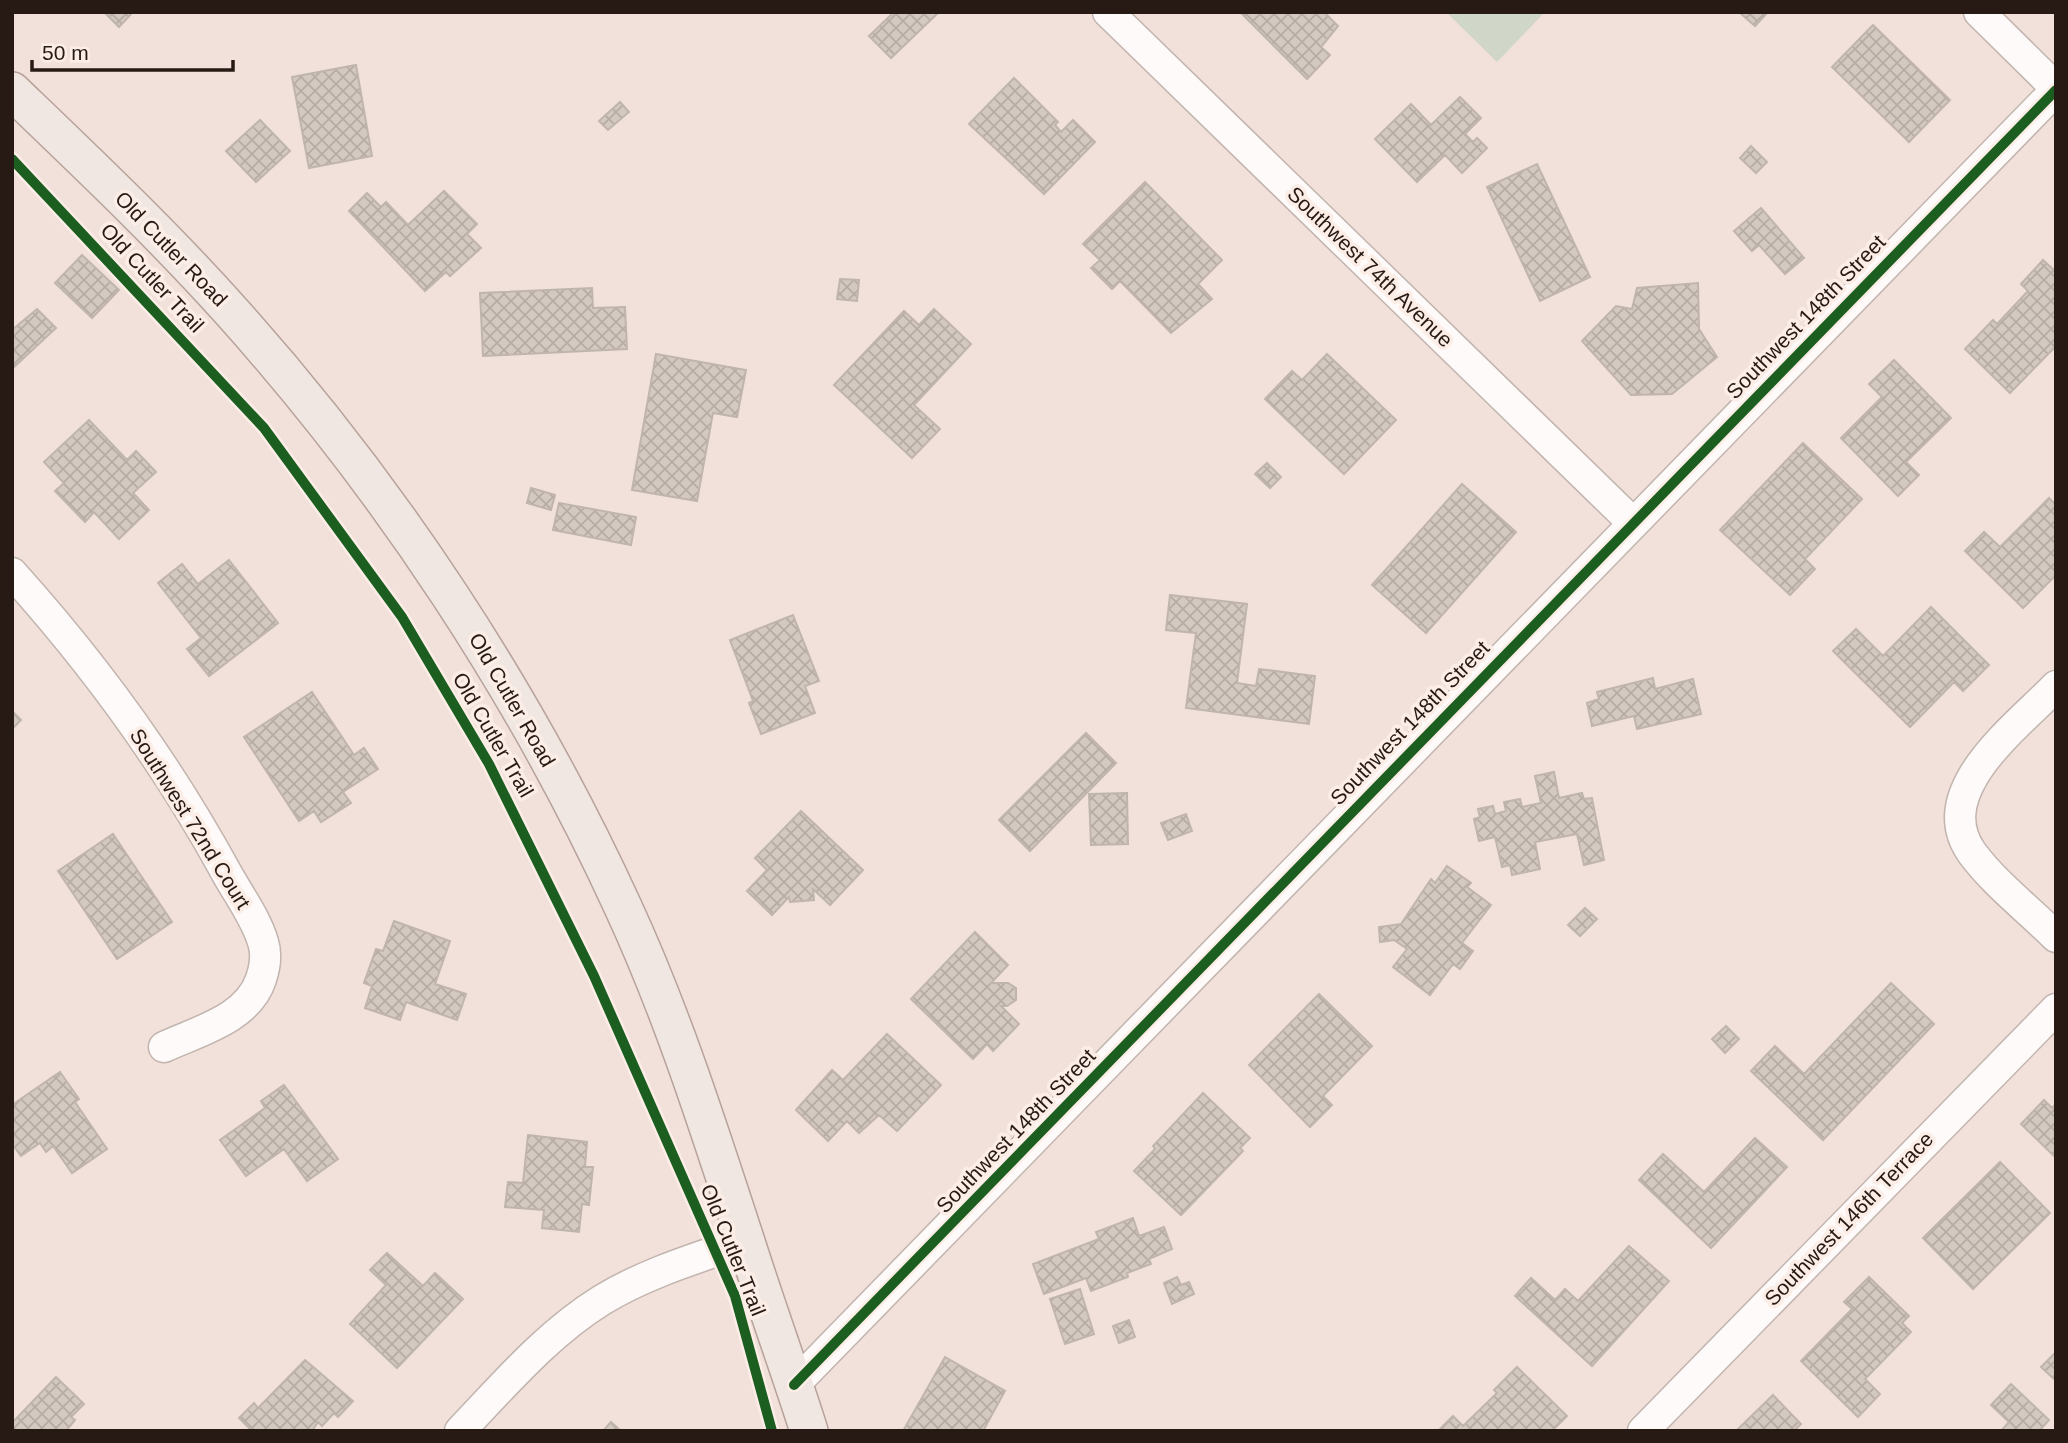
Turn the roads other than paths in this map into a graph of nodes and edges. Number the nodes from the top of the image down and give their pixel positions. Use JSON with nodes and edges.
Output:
{"nodes":[{"id":1,"x":1108,"y":12,"type":"edge"},
{"id":2,"x":1979,"y":12,"type":"edge"},
{"id":3,"x":2056,"y":89,"type":"edge"},
{"id":4,"x":12,"y":91,"type":"edge"},
{"id":5,"x":1632,"y":522,"type":"junction"},
{"id":6,"x":12,"y":573,"type":"edge"},
{"id":7,"x":2056,"y":686,"type":"edge"},
{"id":8,"x":2056,"y":937,"type":"edge"},
{"id":9,"x":2056,"y":1009,"type":"edge"},
{"id":10,"x":164,"y":1047,"type":"dead end"},
{"id":11,"x":746,"y":1241,"type":"junction"},
{"id":12,"x":794,"y":1385,"type":"junction"},
{"id":13,"x":460,"y":1431,"type":"edge"},
{"id":14,"x":809,"y":1431,"type":"edge"},
{"id":15,"x":1643,"y":1431,"type":"edge"}],
"edges":[{"from":1,"to":5,"type":"street","name":"Southwest 74th Avenue"},
{"from":2,"to":3,"type":"street"},
{"from":3,"to":5,"type":"street","name":"Southwest 148th Street"},
{"from":4,"to":11,"type":"main road","name":"Old Cutler Road"},
{"from":5,"to":12,"type":"street","name":"Southwest 148th Street"},
{"from":6,"to":10,"type":"street","name":"Southwest 72nd Court"},
{"from":7,"to":8,"type":"street"},
{"from":9,"to":15,"type":"street","name":"Southwest 146th Terrace"},
{"from":11,"to":12,"type":"main road","name":"Old Cutler Road"},
{"from":11,"to":13,"type":"street"},
{"from":12,"to":14,"type":"main road","name":"Old Cutler Road"}]}
